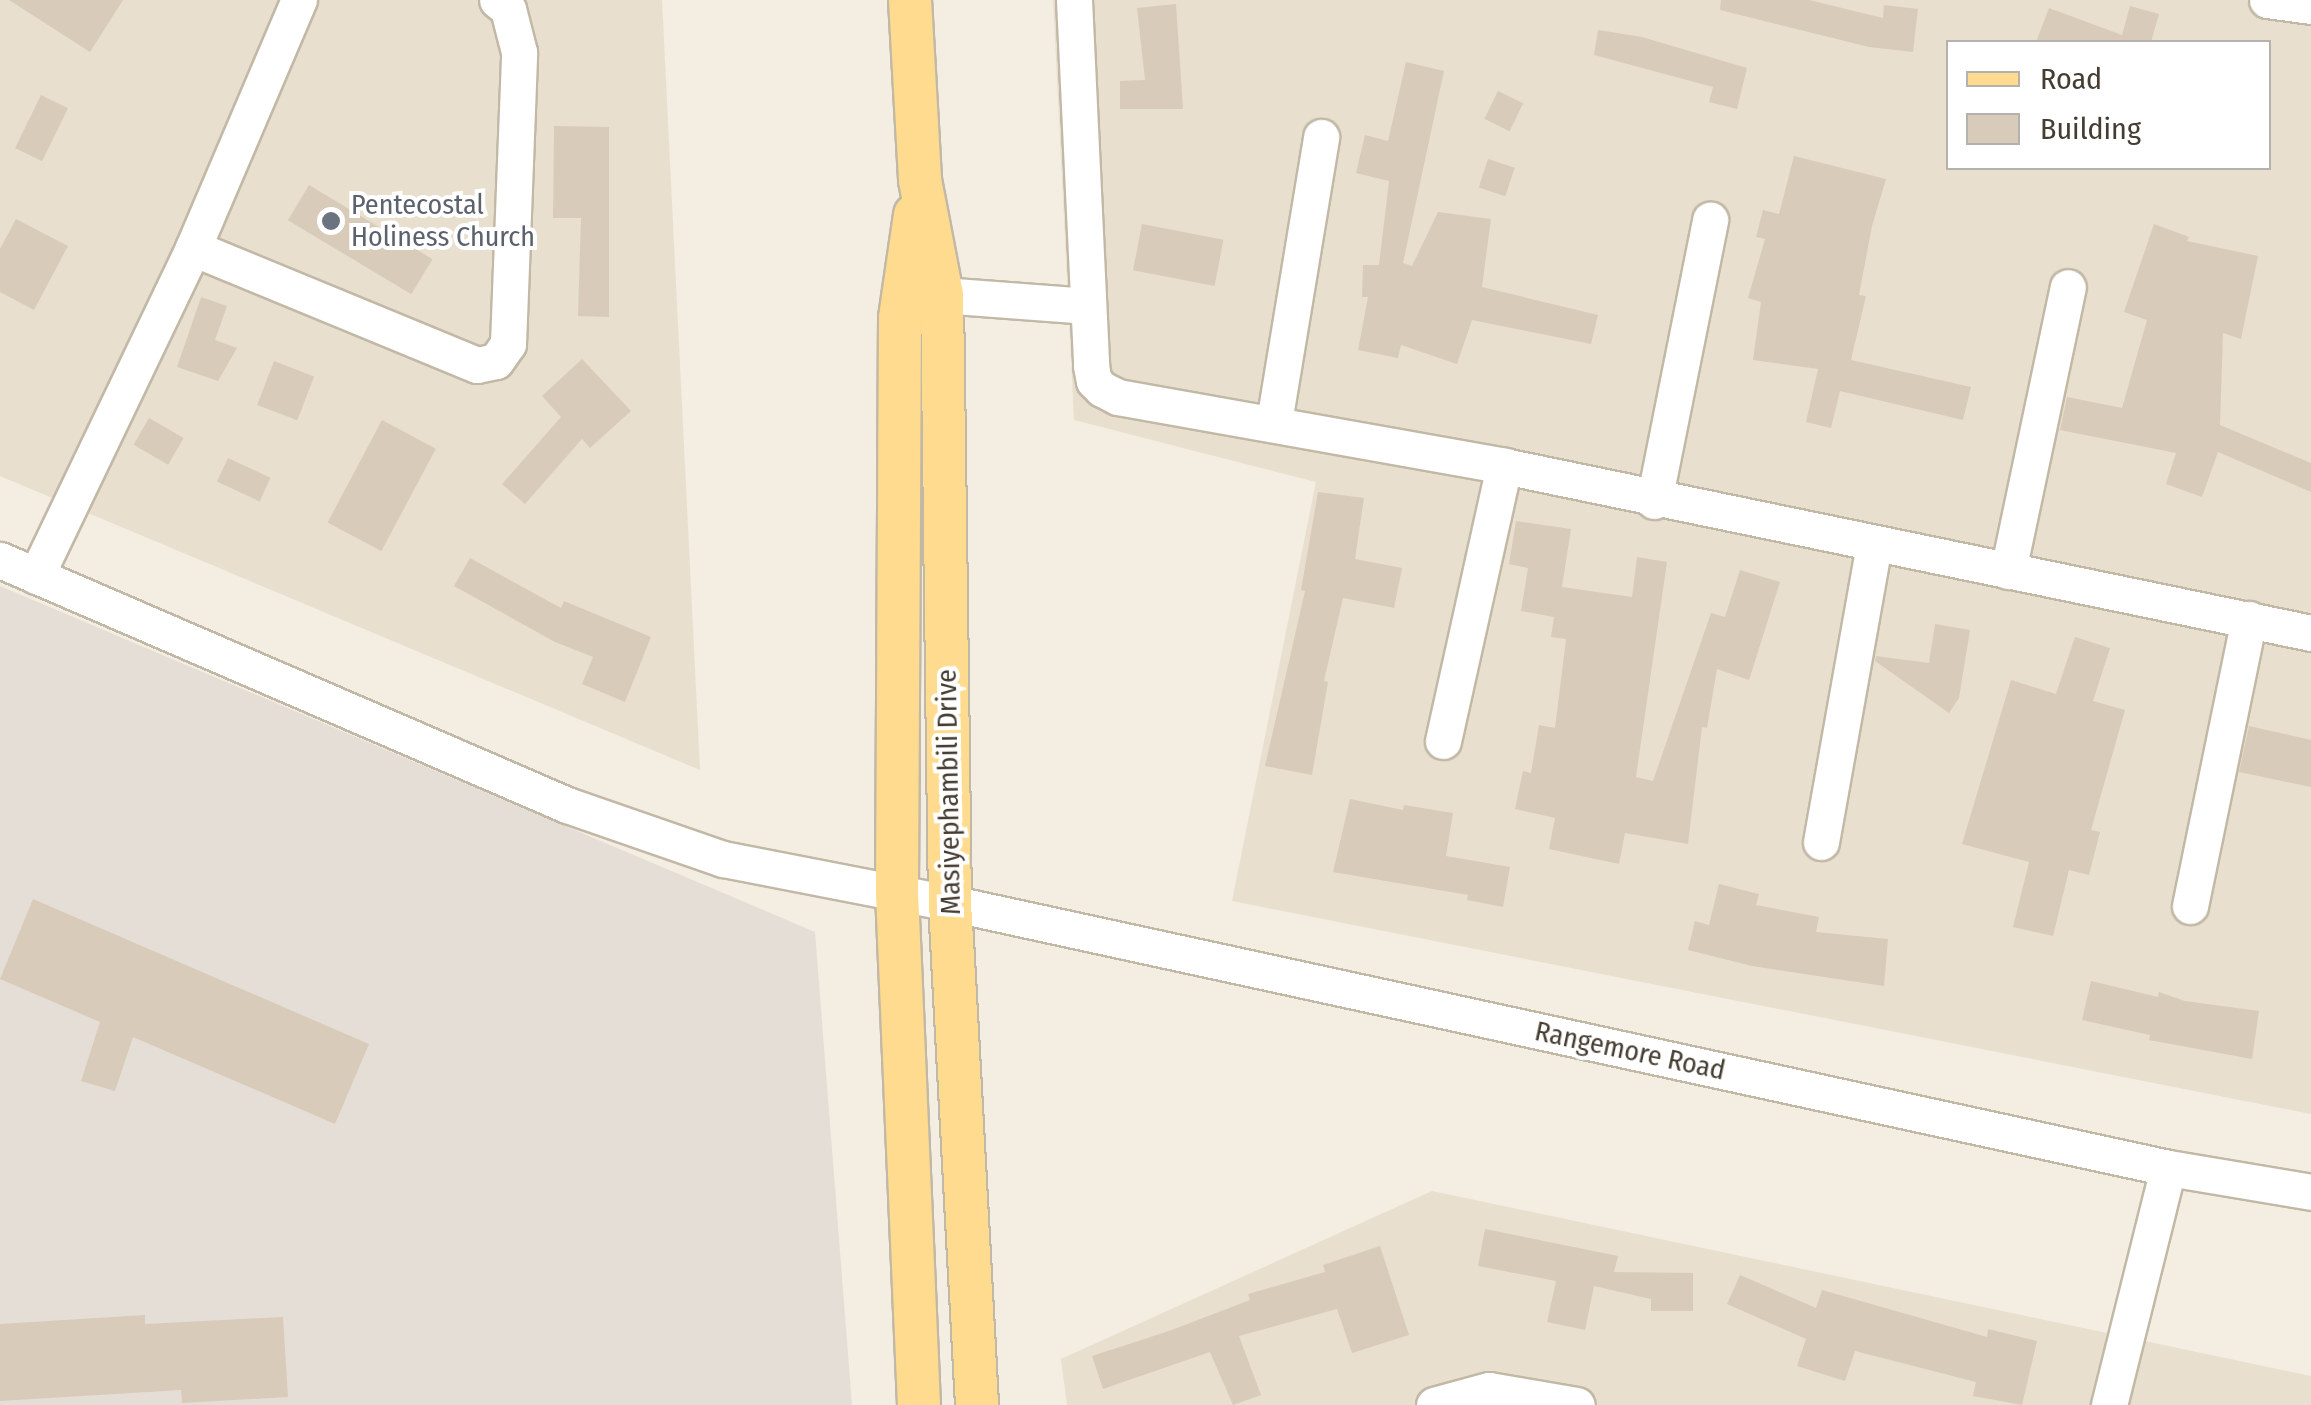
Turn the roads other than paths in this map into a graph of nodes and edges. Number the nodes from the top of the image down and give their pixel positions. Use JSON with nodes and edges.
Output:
{"nodes":[{"id":1,"x":298,"y":0,"type":"edge"},
{"id":2,"x":498,"y":0,"type":"edge"},
{"id":3,"x":910,"y":0,"type":"edge"},
{"id":4,"x":1074,"y":0,"type":"edge"},
{"id":5,"x":2267,"y":0,"type":"edge"},
{"id":6,"x":2311,"y":6,"type":"edge"},
{"id":7,"x":1321,"y":136,"type":"dead end"},
{"id":8,"x":920,"y":180,"type":"junction"},
{"id":9,"x":1710,"y":220,"type":"dead end"},
{"id":10,"x":193,"y":248,"type":"junction"},
{"id":11,"x":2068,"y":287,"type":"dead end"},
{"id":12,"x":942,"y":295,"type":"junction"},
{"id":13,"x":1088,"y":306,"type":"junction"},
{"id":14,"x":1274,"y":422,"type":"junction"},
{"id":15,"x":1504,"y":466,"type":"junction"},
{"id":16,"x":1654,"y":500,"type":"junction"},
{"id":17,"x":1874,"y":545,"type":"junction"},
{"id":18,"x":0,"y":560,"type":"edge"},
{"id":19,"x":2008,"y":571,"type":"junction"},
{"id":20,"x":36,"y":576,"type":"junction"},
{"id":21,"x":2250,"y":619,"type":"junction"},
{"id":22,"x":2311,"y":633,"type":"edge"},
{"id":23,"x":1442,"y":741,"type":"dead end"},
{"id":24,"x":1820,"y":842,"type":"dead end"},
{"id":25,"x":897,"y":893,"type":"junction"},
{"id":26,"x":950,"y":903,"type":"junction"},
{"id":27,"x":2190,"y":906,"type":"dead end"},
{"id":28,"x":2168,"y":1168,"type":"junction"},
{"id":29,"x":2311,"y":1192,"type":"edge"},
{"id":30,"x":919,"y":1405,"type":"edge"},
{"id":31,"x":977,"y":1405,"type":"edge"},
{"id":32,"x":1434,"y":1405,"type":"edge"},
{"id":33,"x":1577,"y":1405,"type":"edge"},
{"id":34,"x":2109,"y":1405,"type":"edge"}],
"edges":[{"from":1,"to":10,"type":"street"},
{"from":2,"to":10,"type":"street"},
{"from":3,"to":8,"type":"main road","name":"Masiyephambili Drive"},
{"from":4,"to":13,"type":"street"},
{"from":5,"to":6,"type":"street"},
{"from":7,"to":14,"type":"street"},
{"from":8,"to":12,"type":"main road","name":"Masiyephambili Drive"},
{"from":8,"to":25,"type":"main road","name":"Masiyephambili Drive"},
{"from":9,"to":16,"type":"street"},
{"from":10,"to":20,"type":"street"},
{"from":11,"to":19,"type":"street"},
{"from":12,"to":13,"type":"street"},
{"from":12,"to":26,"type":"main road","name":"Masiyephambili Drive"},
{"from":13,"to":14,"type":"street"},
{"from":14,"to":15,"type":"street"},
{"from":15,"to":16,"type":"street"},
{"from":15,"to":23,"type":"street"},
{"from":16,"to":17,"type":"street"},
{"from":17,"to":19,"type":"street"},
{"from":17,"to":24,"type":"street"},
{"from":18,"to":20,"type":"street","name":"Rangemore Road"},
{"from":19,"to":21,"type":"street"},
{"from":20,"to":25,"type":"street","name":"Rangemore Road"},
{"from":21,"to":22,"type":"street"},
{"from":21,"to":27,"type":"street"},
{"from":25,"to":26,"type":"street","name":"Rangemore Road"},
{"from":25,"to":30,"type":"main road","name":"Masiyephambili Drive"},
{"from":26,"to":28,"type":"street","name":"Rangemore Road"},
{"from":26,"to":31,"type":"main road","name":"Masiyephambili Drive"},
{"from":28,"to":29,"type":"street","name":"Rangemore Road"},
{"from":28,"to":34,"type":"street"},
{"from":32,"to":33,"type":"street"}]}
